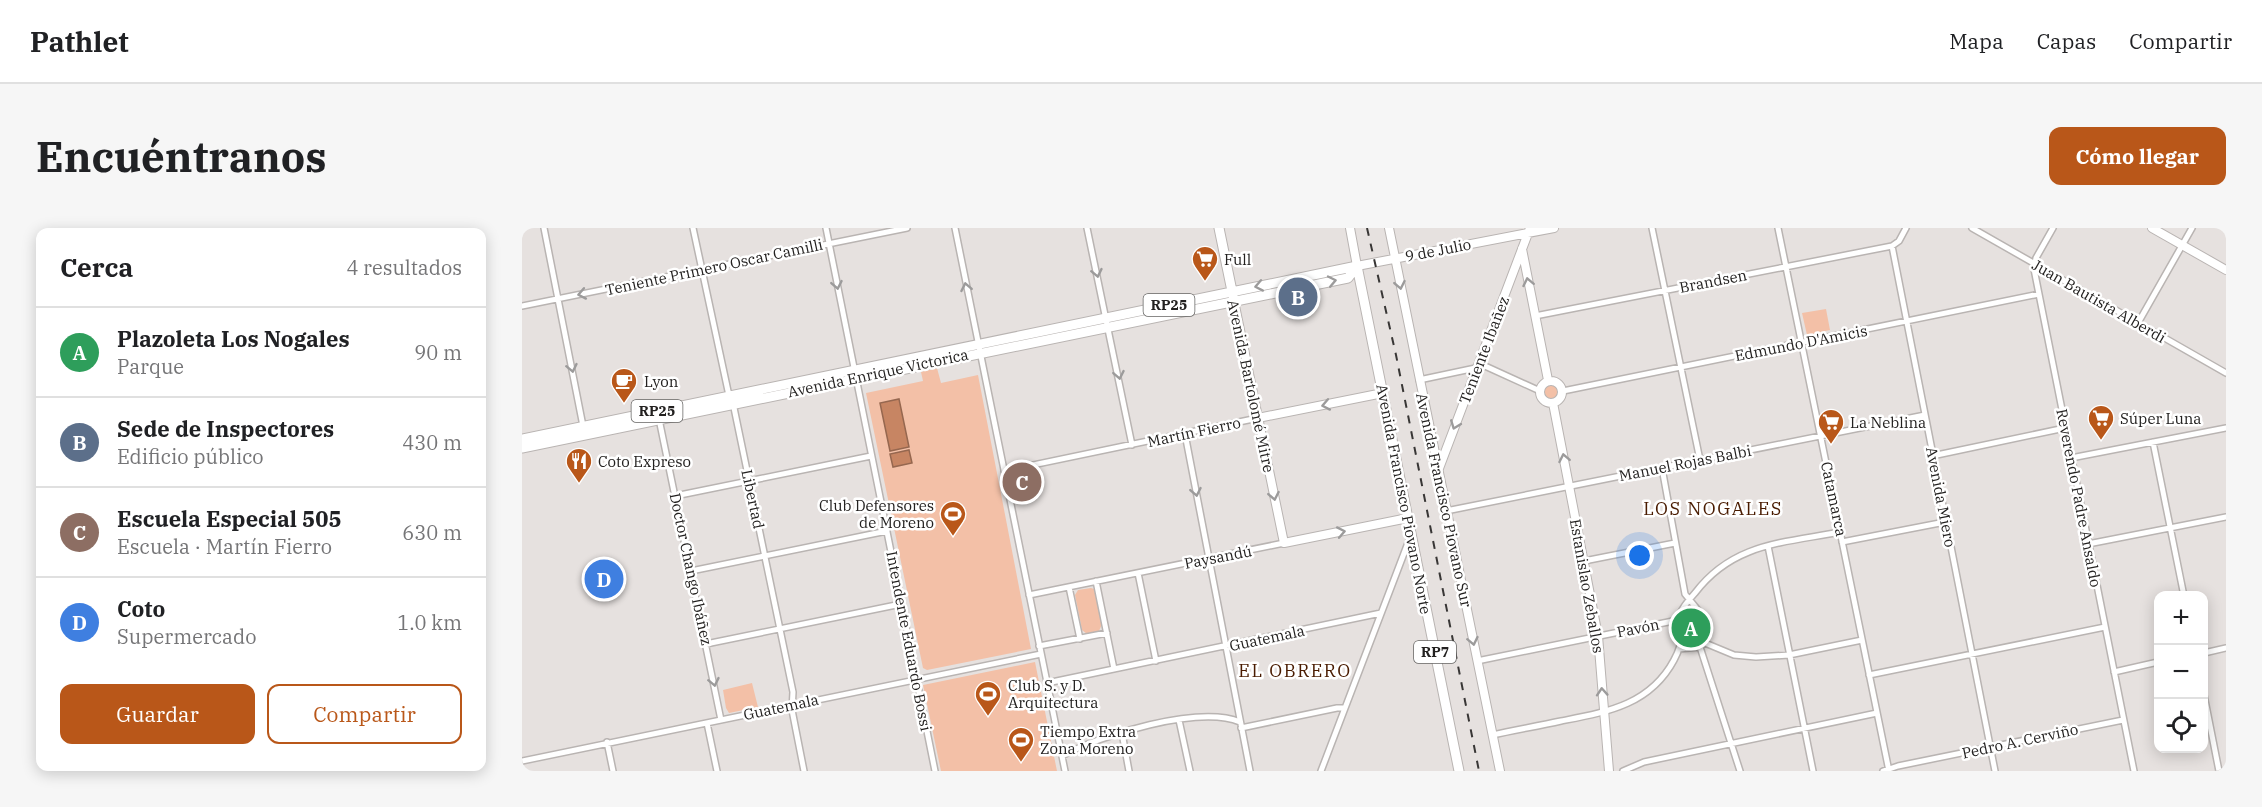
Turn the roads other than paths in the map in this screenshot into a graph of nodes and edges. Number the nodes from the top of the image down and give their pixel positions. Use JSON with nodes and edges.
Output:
{"nodes":[{"id":1,"x":543,"y":228,"type":"edge"},
{"id":2,"x":693,"y":228,"type":"edge"},
{"id":3,"x":826,"y":228,"type":"edge"},
{"id":4,"x":907,"y":228,"type":"edge"},
{"id":5,"x":955,"y":228,"type":"edge"},
{"id":6,"x":1088,"y":228,"type":"edge"},
{"id":7,"x":1219,"y":228,"type":"edge"},
{"id":8,"x":1350,"y":228,"type":"edge"},
{"id":9,"x":1389,"y":228,"type":"edge"},
{"id":10,"x":1554,"y":228,"type":"edge"},
{"id":11,"x":1652,"y":228,"type":"edge"},
{"id":12,"x":1778,"y":228,"type":"edge"},
{"id":13,"x":1906,"y":228,"type":"edge"},
{"id":14,"x":1972,"y":228,"type":"edge"},
{"id":15,"x":2053,"y":228,"type":"edge"},
{"id":16,"x":2152,"y":228,"type":"edge"},
{"id":17,"x":2192,"y":228,"type":"edge"},
{"id":18,"x":1518,"y":231,"type":"edge"},
{"id":19,"x":1529,"y":231,"type":"edge"},
{"id":20,"x":829,"y":244,"type":"junction"},
{"id":21,"x":2182,"y":245,"type":"junction"},
{"id":22,"x":1892,"y":246,"type":"junction"},
{"id":23,"x":1522,"y":249,"type":"junction"},
{"id":24,"x":1395,"y":259,"type":"junction"},
{"id":25,"x":2034,"y":264,"type":"junction"},
{"id":26,"x":1357,"y":266,"type":"junction"},
{"id":27,"x":1786,"y":267,"type":"junction"},
{"id":28,"x":2226,"y":270,"type":"edge"},
{"id":29,"x":702,"y":271,"type":"junction"},
{"id":30,"x":1665,"y":290,"type":"junction"},
{"id":31,"x":2039,"y":294,"type":"junction"},
{"id":32,"x":1233,"y":296,"type":"junction"},
{"id":33,"x":558,"y":299,"type":"junction"},
{"id":34,"x":522,"y":306,"type":"edge"},
{"id":35,"x":1535,"y":316,"type":"junction"},
{"id":36,"x":1108,"y":322,"type":"junction"},
{"id":37,"x":1907,"y":322,"type":"junction"},
{"id":38,"x":2138,"y":323,"type":"junction"},
{"id":39,"x":1802,"y":343,"type":"junction"},
{"id":40,"x":979,"y":348,"type":"junction"},
{"id":41,"x":1478,"y":367,"type":"junction"},
{"id":42,"x":1681,"y":367,"type":"junction"},
{"id":43,"x":2226,"y":373,"type":"edge"},
{"id":44,"x":854,"y":374,"type":"junction"},
{"id":45,"x":1419,"y":380,"type":"junction"},
{"id":46,"x":1548,"y":380,"type":"junction"},
{"id":47,"x":1563,"y":391,"type":"junction"},
{"id":48,"x":1540,"y":392,"type":"junction"},
{"id":49,"x":1383,"y":393,"type":"junction"},
{"id":50,"x":731,"y":399,"type":"junction"},
{"id":51,"x":1553,"y":403,"type":"junction"},
{"id":52,"x":1925,"y":415,"type":"junction"},
{"id":53,"x":1258,"y":418,"type":"junction"},
{"id":54,"x":659,"y":419,"type":"junction"},
{"id":55,"x":2065,"y":428,"type":"junction"},
{"id":56,"x":2226,"y":428,"type":"edge"},
{"id":57,"x":584,"y":431,"type":"junction"},
{"id":58,"x":1185,"y":434,"type":"junction"},
{"id":59,"x":1821,"y":436,"type":"junction"},
{"id":60,"x":522,"y":439,"type":"edge"},
{"id":61,"x":2153,"y":442,"type":"junction"},
{"id":62,"x":1132,"y":445,"type":"junction"},
{"id":63,"x":522,"y":448,"type":"edge"},
{"id":64,"x":871,"y":456,"type":"junction"},
{"id":65,"x":1932,"y":456,"type":"junction"},
{"id":66,"x":2071,"y":458,"type":"junction"},
{"id":67,"x":1700,"y":460,"type":"junction"},
{"id":68,"x":1662,"y":468,"type":"junction"},
{"id":69,"x":1004,"y":471,"type":"junction"},
{"id":70,"x":1438,"y":472,"type":"junction"},
{"id":71,"x":749,"y":481,"type":"junction"},
{"id":72,"x":1569,"y":486,"type":"junction"},
{"id":73,"x":675,"y":496,"type":"junction"},
{"id":74,"x":1446,"y":512,"type":"junction"},
{"id":75,"x":2226,"y":517,"type":"edge"},
{"id":76,"x":1408,"y":518,"type":"junction"},
{"id":77,"x":1945,"y":522,"type":"junction"},
{"id":78,"x":2170,"y":528,"type":"junction"},
{"id":79,"x":886,"y":531,"type":"junction"},
{"id":80,"x":1840,"y":532,"type":"junction"},
{"id":81,"x":1411,"y":533,"type":"junction"},
{"id":82,"x":1842,"y":542,"type":"junction"},
{"id":83,"x":1284,"y":543,"type":"junction"},
{"id":84,"x":1675,"y":543,"type":"junction"},
{"id":85,"x":2088,"y":544,"type":"junction"},
{"id":86,"x":1768,"y":546,"type":"junction"},
{"id":87,"x":764,"y":556,"type":"junction"},
{"id":88,"x":1209,"y":558,"type":"junction"},
{"id":89,"x":1584,"y":561,"type":"junction"},
{"id":90,"x":691,"y":571,"type":"junction"},
{"id":91,"x":1138,"y":573,"type":"junction"},
{"id":92,"x":1096,"y":581,"type":"junction"},
{"id":93,"x":1069,"y":587,"type":"junction"},
{"id":94,"x":2183,"y":591,"type":"edge"},
{"id":95,"x":1029,"y":595,"type":"junction"},
{"id":96,"x":1689,"y":600,"type":"junction"},
{"id":97,"x":901,"y":604,"type":"junction"},
{"id":98,"x":1381,"y":613,"type":"junction"},
{"id":99,"x":1677,"y":620,"type":"junction"},
{"id":100,"x":2105,"y":627,"type":"junction"},
{"id":101,"x":780,"y":630,"type":"junction"},
{"id":102,"x":1107,"y":633,"type":"junction"},
{"id":103,"x":1598,"y":636,"type":"junction"},
{"id":104,"x":1080,"y":639,"type":"junction"},
{"id":105,"x":1862,"y":640,"type":"junction"},
{"id":106,"x":1705,"y":643,"type":"junction"},
{"id":107,"x":706,"y":644,"type":"junction"},
{"id":108,"x":1039,"y":646,"type":"junction"},
{"id":109,"x":1225,"y":647,"type":"junction"},
{"id":110,"x":1700,"y":647,"type":"junction"},
{"id":111,"x":2226,"y":648,"type":"edge"},
{"id":112,"x":1679,"y":649,"type":"junction"},
{"id":113,"x":2208,"y":651,"type":"edge"},
{"id":114,"x":1972,"y":653,"type":"junction"},
{"id":115,"x":1041,"y":654,"type":"junction"},
{"id":116,"x":1789,"y":655,"type":"junction"},
{"id":117,"x":1156,"y":661,"type":"junction"},
{"id":118,"x":1478,"y":661,"type":"junction"},
{"id":119,"x":2154,"y":663,"type":"edge"},
{"id":120,"x":1114,"y":669,"type":"junction"},
{"id":121,"x":2114,"y":672,"type":"junction"},
{"id":122,"x":1869,"y":675,"type":"junction"},
{"id":123,"x":917,"y":680,"type":"junction"},
{"id":124,"x":1047,"y":683,"type":"junction"},
{"id":125,"x":2205,"y":699,"type":"edge"},
{"id":126,"x":793,"y":704,"type":"junction"},
{"id":127,"x":1344,"y":708,"type":"junction"},
{"id":128,"x":1604,"y":713,"type":"junction"},
{"id":129,"x":1877,"y":713,"type":"junction"},
{"id":130,"x":721,"y":720,"type":"junction"},
{"id":131,"x":1179,"y":720,"type":"junction"},
{"id":132,"x":2123,"y":720,"type":"junction"},
{"id":133,"x":707,"y":723,"type":"junction"},
{"id":134,"x":1241,"y":725,"type":"junction"},
{"id":135,"x":1804,"y":728,"type":"junction"},
{"id":136,"x":1122,"y":733,"type":"junction"},
{"id":137,"x":1492,"y":735,"type":"junction"},
{"id":138,"x":607,"y":742,"type":"junction"},
{"id":139,"x":1731,"y":743,"type":"junction"},
{"id":140,"x":1990,"y":747,"type":"junction"},
{"id":141,"x":1062,"y":756,"type":"junction"},
{"id":142,"x":522,"y":761,"type":"edge"},
{"id":143,"x":1887,"y":770,"type":"edge"},
{"id":144,"x":613,"y":771,"type":"edge"},
{"id":145,"x":717,"y":771,"type":"edge"},
{"id":146,"x":804,"y":771,"type":"edge"},
{"id":147,"x":935,"y":771,"type":"edge"},
{"id":148,"x":1065,"y":771,"type":"edge"},
{"id":149,"x":1130,"y":771,"type":"edge"},
{"id":150,"x":1190,"y":771,"type":"edge"},
{"id":151,"x":1250,"y":771,"type":"edge"},
{"id":152,"x":1320,"y":771,"type":"edge"},
{"id":153,"x":1459,"y":771,"type":"edge"},
{"id":154,"x":1500,"y":771,"type":"edge"},
{"id":155,"x":1609,"y":771,"type":"edge"},
{"id":156,"x":1623,"y":771,"type":"edge"},
{"id":157,"x":1740,"y":771,"type":"edge"},
{"id":158,"x":1813,"y":771,"type":"edge"},
{"id":159,"x":1995,"y":771,"type":"edge"},
{"id":160,"x":2133,"y":771,"type":"edge"},
{"id":161,"x":2218,"y":771,"type":"edge"}],
"edges":[{"from":1,"to":33,"type":"street"},
{"from":2,"to":29,"type":"street","name":"Libertad"},
{"from":3,"to":20,"type":"street","name":"Intendente Eduardo Bossi"},
{"from":4,"to":20,"type":"street","name":"Teniente Primero Oscar Camilli"},
{"from":40,"to":5,"type":"street","one_way":true},
{"from":6,"to":36,"type":"street","one_way":true},
{"from":7,"to":32,"type":"main road","name":"Avenida Bartolomé Mitre"},
{"from":8,"to":26,"type":"street","name":"Avenida Francisco Piovano Norte"},
{"from":9,"to":24,"type":"street","name":"Avenida Francisco Piovano Sur"},
{"from":10,"to":19,"type":"street","name":"9 de Julio"},
{"from":11,"to":30,"type":"street"},
{"from":12,"to":27,"type":"street","name":"Catamarca"},
{"from":13,"to":22,"type":"street"},
{"from":14,"to":25,"type":"street","name":"Juan Bautista Alberdi"},
{"from":15,"to":25,"type":"street"},
{"from":16,"to":21,"type":"street"},
{"from":17,"to":21,"type":"street"},
{"from":18,"to":19,"type":"street","name":"9 de Julio"},
{"from":18,"to":23,"type":"street"},
{"from":18,"to":24,"type":"street","name":"9 de Julio"},
{"from":19,"to":23,"type":"street","name":"Teniente Ibañez"},
{"from":20,"to":29,"type":"street","name":"Teniente Primero Oscar Camilli"},
{"from":20,"to":44,"type":"street","name":"Intendente Eduardo Bossi","one_way":true},
{"from":21,"to":28,"type":"street"},
{"from":21,"to":38,"type":"street"},
{"from":22,"to":27,"type":"street","name":"Brandsen"},
{"from":22,"to":37,"type":"street","name":"Avenida Miero"},
{"from":35,"to":23,"type":"street","one_way":true},
{"from":23,"to":41,"type":"street","name":"Teniente Ibañez"},
{"from":24,"to":26,"type":"street","name":"9 de Julio"},
{"from":24,"to":45,"type":"street","name":"Avenida Francisco Piovano Sur","one_way":true},
{"from":25,"to":31,"type":"street","name":"Reverendo Padre Ansaldo"},
{"from":25,"to":38,"type":"street","name":"Juan Bautista Alberdi"},
{"from":26,"to":32,"type":"main road","name":"Avenida Enrique Victorica"},
{"from":26,"to":49,"type":"main road","name":"Avenida Francisco Piovano Norte","number":"RP7"},
{"from":27,"to":30,"type":"street","name":"Brandsen"},
{"from":27,"to":39,"type":"street","name":"Catamarca"},
{"from":29,"to":33,"type":"street","name":"Teniente Primero Oscar Camilli","one_way":true},
{"from":29,"to":50,"type":"street","name":"Libertad"},
{"from":30,"to":35,"type":"street","name":"Brandsen"},
{"from":30,"to":42,"type":"street"},
{"from":31,"to":37,"type":"street","name":"Edmundo D'Amicis"},
{"from":31,"to":55,"type":"street","name":"Reverendo Padre Ansaldo"},
{"from":32,"to":36,"type":"main road","name":"Avenida Enrique Victorica","number":"RP25"},
{"from":32,"to":53,"type":"street","name":"Avenida Bartolomé Mitre"},
{"from":33,"to":34,"type":"street","name":"Teniente Primero Oscar Camilli"},
{"from":33,"to":57,"type":"street","one_way":true},
{"from":35,"to":46,"type":"street"},
{"from":36,"to":40,"type":"main road","name":"Avenida Enrique Victorica","number":"RP25"},
{"from":36,"to":62,"type":"street","one_way":true},
{"from":37,"to":39,"type":"street","name":"Edmundo D'Amicis"},
{"from":37,"to":52,"type":"street","name":"Avenida Miero"},
{"from":38,"to":43,"type":"street","name":"Juan Bautista Alberdi"},
{"from":39,"to":42,"type":"street","name":"Edmundo D'Amicis"},
{"from":39,"to":59,"type":"street","name":"Catamarca"},
{"from":40,"to":44,"type":"main road","name":"Avenida Enrique Victorica","number":"RP25"},
{"from":40,"to":69,"type":"street"},
{"from":41,"to":45,"type":"street"},
{"from":41,"to":48,"type":"street"},
{"from":41,"to":70,"type":"street","name":"Teniente Ibañez","one_way":true},
{"from":42,"to":47,"type":"street","name":"Edmundo D'Amicis"},
{"from":42,"to":67,"type":"street"},
{"from":44,"to":50,"type":"main road","name":"Avenida Enrique Victorica","number":"RP25"},
{"from":44,"to":64,"type":"street","name":"Intendente Eduardo Bossi"},
{"from":45,"to":70,"type":"street","name":"Avenida Francisco Piovano Sur"},
{"from":46,"to":47,"type":"street"},
{"from":46,"to":48,"type":"street"},
{"from":47,"to":51,"type":"street"},
{"from":48,"to":51,"type":"street"},
{"from":49,"to":53,"type":"street","name":"Martín Fierro","one_way":true},
{"from":49,"to":76,"type":"main road","name":"Avenida Francisco Piovano Norte","number":"RP7"},
{"from":50,"to":54,"type":"main road","name":"Avenida Enrique Victorica","number":"RP25"},
{"from":50,"to":57,"type":"main road","name":"Avenida Enrique Victorica","number":"RP25"},
{"from":50,"to":71,"type":"street","name":"Libertad"},
{"from":72,"to":51,"type":"street","name":"Estanislao Zeballos","one_way":true},
{"from":52,"to":59,"type":"street","name":"Manuel Rojas Balbi"},
{"from":52,"to":65,"type":"street","name":"Avenida Miero"},
{"from":53,"to":58,"type":"street","name":"Martín Fierro"},
{"from":53,"to":83,"type":"street","name":"Avenida Bartolomé Mitre","one_way":true},
{"from":54,"to":57,"type":"main road","name":"Avenida Enrique Victorica","number":"RP25"},
{"from":54,"to":73,"type":"street","name":"Doctor Chango Ibáñez"},
{"from":55,"to":65,"type":"street"},
{"from":55,"to":66,"type":"street","name":"Reverendo Padre Ansaldo"},
{"from":56,"to":61,"type":"street"},
{"from":57,"to":60,"type":"main road","name":"Avenida Enrique Victorica","number":"RP25"},
{"from":57,"to":63,"type":"main road","name":"Avenida Enrique Victorica","number":"RP25"},
{"from":58,"to":62,"type":"street","name":"Martín Fierro"},
{"from":58,"to":88,"type":"street","one_way":true},
{"from":59,"to":67,"type":"street","name":"Manuel Rojas Balbi"},
{"from":59,"to":80,"type":"street","name":"Catamarca"},
{"from":61,"to":66,"type":"street"},
{"from":61,"to":78,"type":"street"},
{"from":62,"to":69,"type":"street","name":"Martín Fierro"},
{"from":64,"to":71,"type":"street"},
{"from":64,"to":79,"type":"street","name":"Intendente Eduardo Bossi"},
{"from":65,"to":77,"type":"street","name":"Avenida Miero"},
{"from":66,"to":85,"type":"street","name":"Reverendo Padre Ansaldo"},
{"from":67,"to":68,"type":"street","name":"Manuel Rojas Balbi"},
{"from":68,"to":72,"type":"street","name":"Manuel Rojas Balbi"},
{"from":68,"to":84,"type":"street"},
{"from":69,"to":95,"type":"street"},
{"from":70,"to":74,"type":"street","name":"Avenida Francisco Piovano Sur"},
{"from":71,"to":73,"type":"street"},
{"from":71,"to":87,"type":"street","name":"Libertad"},
{"from":72,"to":74,"type":"street","name":"Manuel Rojas Balbi"},
{"from":72,"to":89,"type":"street","name":"Estanislao Zeballos"},
{"from":73,"to":90,"type":"street","name":"Doctor Chango Ibáñez"},
{"from":74,"to":118,"type":"street","name":"Avenida Francisco Piovano Sur","one_way":true},
{"from":75,"to":78,"type":"street"},
{"from":76,"to":81,"type":"main road","name":"Avenida Francisco Piovano Norte","number":"RP7"},
{"from":83,"to":76,"type":"street","name":"Paysandú","one_way":true},
{"from":77,"to":82,"type":"street"},
{"from":77,"to":114,"type":"street","name":"Avenida Miero"},
{"from":78,"to":85,"type":"street"},
{"from":78,"to":94,"type":"street"},
{"from":79,"to":87,"type":"street"},
{"from":79,"to":97,"type":"street","name":"Intendente Eduardo Bossi"},
{"from":80,"to":82,"type":"street","name":"Catamarca"},
{"from":80,"to":86,"type":"street","name":"Pavón"},
{"from":81,"to":98,"type":"street"},
{"from":81,"to":153,"type":"main road","name":"Avenida Francisco Piovano Norte","number":"RP7"},
{"from":82,"to":105,"type":"street","name":"Catamarca"},
{"from":83,"to":88,"type":"street","name":"Paysandú"},
{"from":84,"to":89,"type":"street"},
{"from":84,"to":96,"type":"street"},
{"from":85,"to":100,"type":"street","name":"Reverendo Padre Ansaldo"},
{"from":86,"to":96,"type":"street","name":"Pavón"},
{"from":86,"to":116,"type":"street"},
{"from":87,"to":90,"type":"street"},
{"from":87,"to":101,"type":"street","name":"Libertad"},
{"from":88,"to":91,"type":"street","name":"Paysandú"},
{"from":88,"to":109,"type":"street"},
{"from":89,"to":103,"type":"street","name":"Estanislao Zeballos"},
{"from":90,"to":107,"type":"street","name":"Doctor Chango Ibáñez"},
{"from":91,"to":92,"type":"street","name":"Paysandú"},
{"from":91,"to":117,"type":"street"},
{"from":92,"to":93,"type":"street","name":"Paysandú"},
{"from":92,"to":102,"type":"street"},
{"from":93,"to":95,"type":"street","name":"Paysandú"},
{"from":93,"to":104,"type":"street"},
{"from":95,"to":108,"type":"street"},
{"from":96,"to":99,"type":"street","name":"Pavón"},
{"from":96,"to":106,"type":"street"},
{"from":97,"to":101,"type":"street"},
{"from":97,"to":123,"type":"street","name":"Intendente Eduardo Bossi"},
{"from":98,"to":109,"type":"street","name":"Guatemala"},
{"from":98,"to":127,"type":"street"},
{"from":99,"to":103,"type":"street","name":"Pavón"},
{"from":99,"to":112,"type":"street"},
{"from":100,"to":114,"type":"street"},
{"from":100,"to":121,"type":"street","name":"Reverendo Padre Ansaldo"},
{"from":101,"to":107,"type":"street"},
{"from":101,"to":126,"type":"street","name":"Libertad"},
{"from":102,"to":104,"type":"street"},
{"from":102,"to":120,"type":"street"},
{"from":103,"to":118,"type":"street","name":"Pavón"},
{"from":128,"to":103,"type":"street","name":"Estanislao Zeballos","one_way":true},
{"from":104,"to":108,"type":"street"},
{"from":105,"to":116,"type":"street"},
{"from":105,"to":122,"type":"street","name":"Catamarca"},
{"from":106,"to":110,"type":"street"},
{"from":106,"to":116,"type":"street"},
{"from":107,"to":130,"type":"street","name":"Doctor Chango Ibáñez","one_way":true},
{"from":108,"to":115,"type":"street"},
{"from":109,"to":117,"type":"street","name":"Guatemala"},
{"from":109,"to":134,"type":"street"},
{"from":110,"to":112,"type":"street"},
{"from":110,"to":139,"type":"street"},
{"from":111,"to":113,"type":"street"},
{"from":112,"to":128,"type":"street"},
{"from":114,"to":122,"type":"street"},
{"from":114,"to":140,"type":"street","name":"Avenida Miero"},
{"from":115,"to":123,"type":"street","name":"Guatemala"},
{"from":115,"to":124,"type":"street"},
{"from":116,"to":135,"type":"street"},
{"from":117,"to":120,"type":"street","name":"Guatemala"},
{"from":118,"to":137,"type":"street","name":"Avenida Francisco Piovano Sur"},
{"from":119,"to":121,"type":"street"},
{"from":120,"to":124,"type":"street","name":"Guatemala"},
{"from":121,"to":132,"type":"street","name":"Reverendo Padre Ansaldo"},
{"from":122,"to":129,"type":"street","name":"Catamarca"},
{"from":123,"to":126,"type":"street","name":"Guatemala"},
{"from":123,"to":147,"type":"street","name":"Intendente Eduardo Bossi"},
{"from":124,"to":141,"type":"street"},
{"from":125,"to":161,"type":"street"},
{"from":126,"to":130,"type":"street","name":"Guatemala"},
{"from":126,"to":146,"type":"street","name":"Libertad"},
{"from":127,"to":134,"type":"street"},
{"from":127,"to":152,"type":"street"},
{"from":128,"to":137,"type":"street"},
{"from":128,"to":155,"type":"street","name":"Estanislao Zeballos"},
{"from":129,"to":135,"type":"street"},
{"from":129,"to":143,"type":"street","name":"Catamarca"},
{"from":130,"to":133,"type":"street","name":"Guatemala"},
{"from":131,"to":134,"type":"street"},
{"from":131,"to":136,"type":"street"},
{"from":131,"to":150,"type":"street"},
{"from":132,"to":140,"type":"street","name":"Pedro A. Cerviño"},
{"from":132,"to":160,"type":"street","name":"Reverendo Padre Ansaldo"},
{"from":133,"to":138,"type":"street","name":"Guatemala"},
{"from":133,"to":145,"type":"street"},
{"from":134,"to":151,"type":"street"},
{"from":135,"to":139,"type":"street"},
{"from":135,"to":158,"type":"street"},
{"from":136,"to":141,"type":"street"},
{"from":136,"to":149,"type":"street"},
{"from":137,"to":154,"type":"street","name":"Avenida Francisco Piovano Sur"},
{"from":138,"to":142,"type":"street","name":"Guatemala"},
{"from":138,"to":144,"type":"street"},
{"from":139,"to":156,"type":"street"},
{"from":139,"to":157,"type":"street"},
{"from":140,"to":143,"type":"street","name":"Pedro A. Cerviño"},
{"from":140,"to":159,"type":"street","name":"Avenida Miero"},
{"from":141,"to":148,"type":"street"}]}
